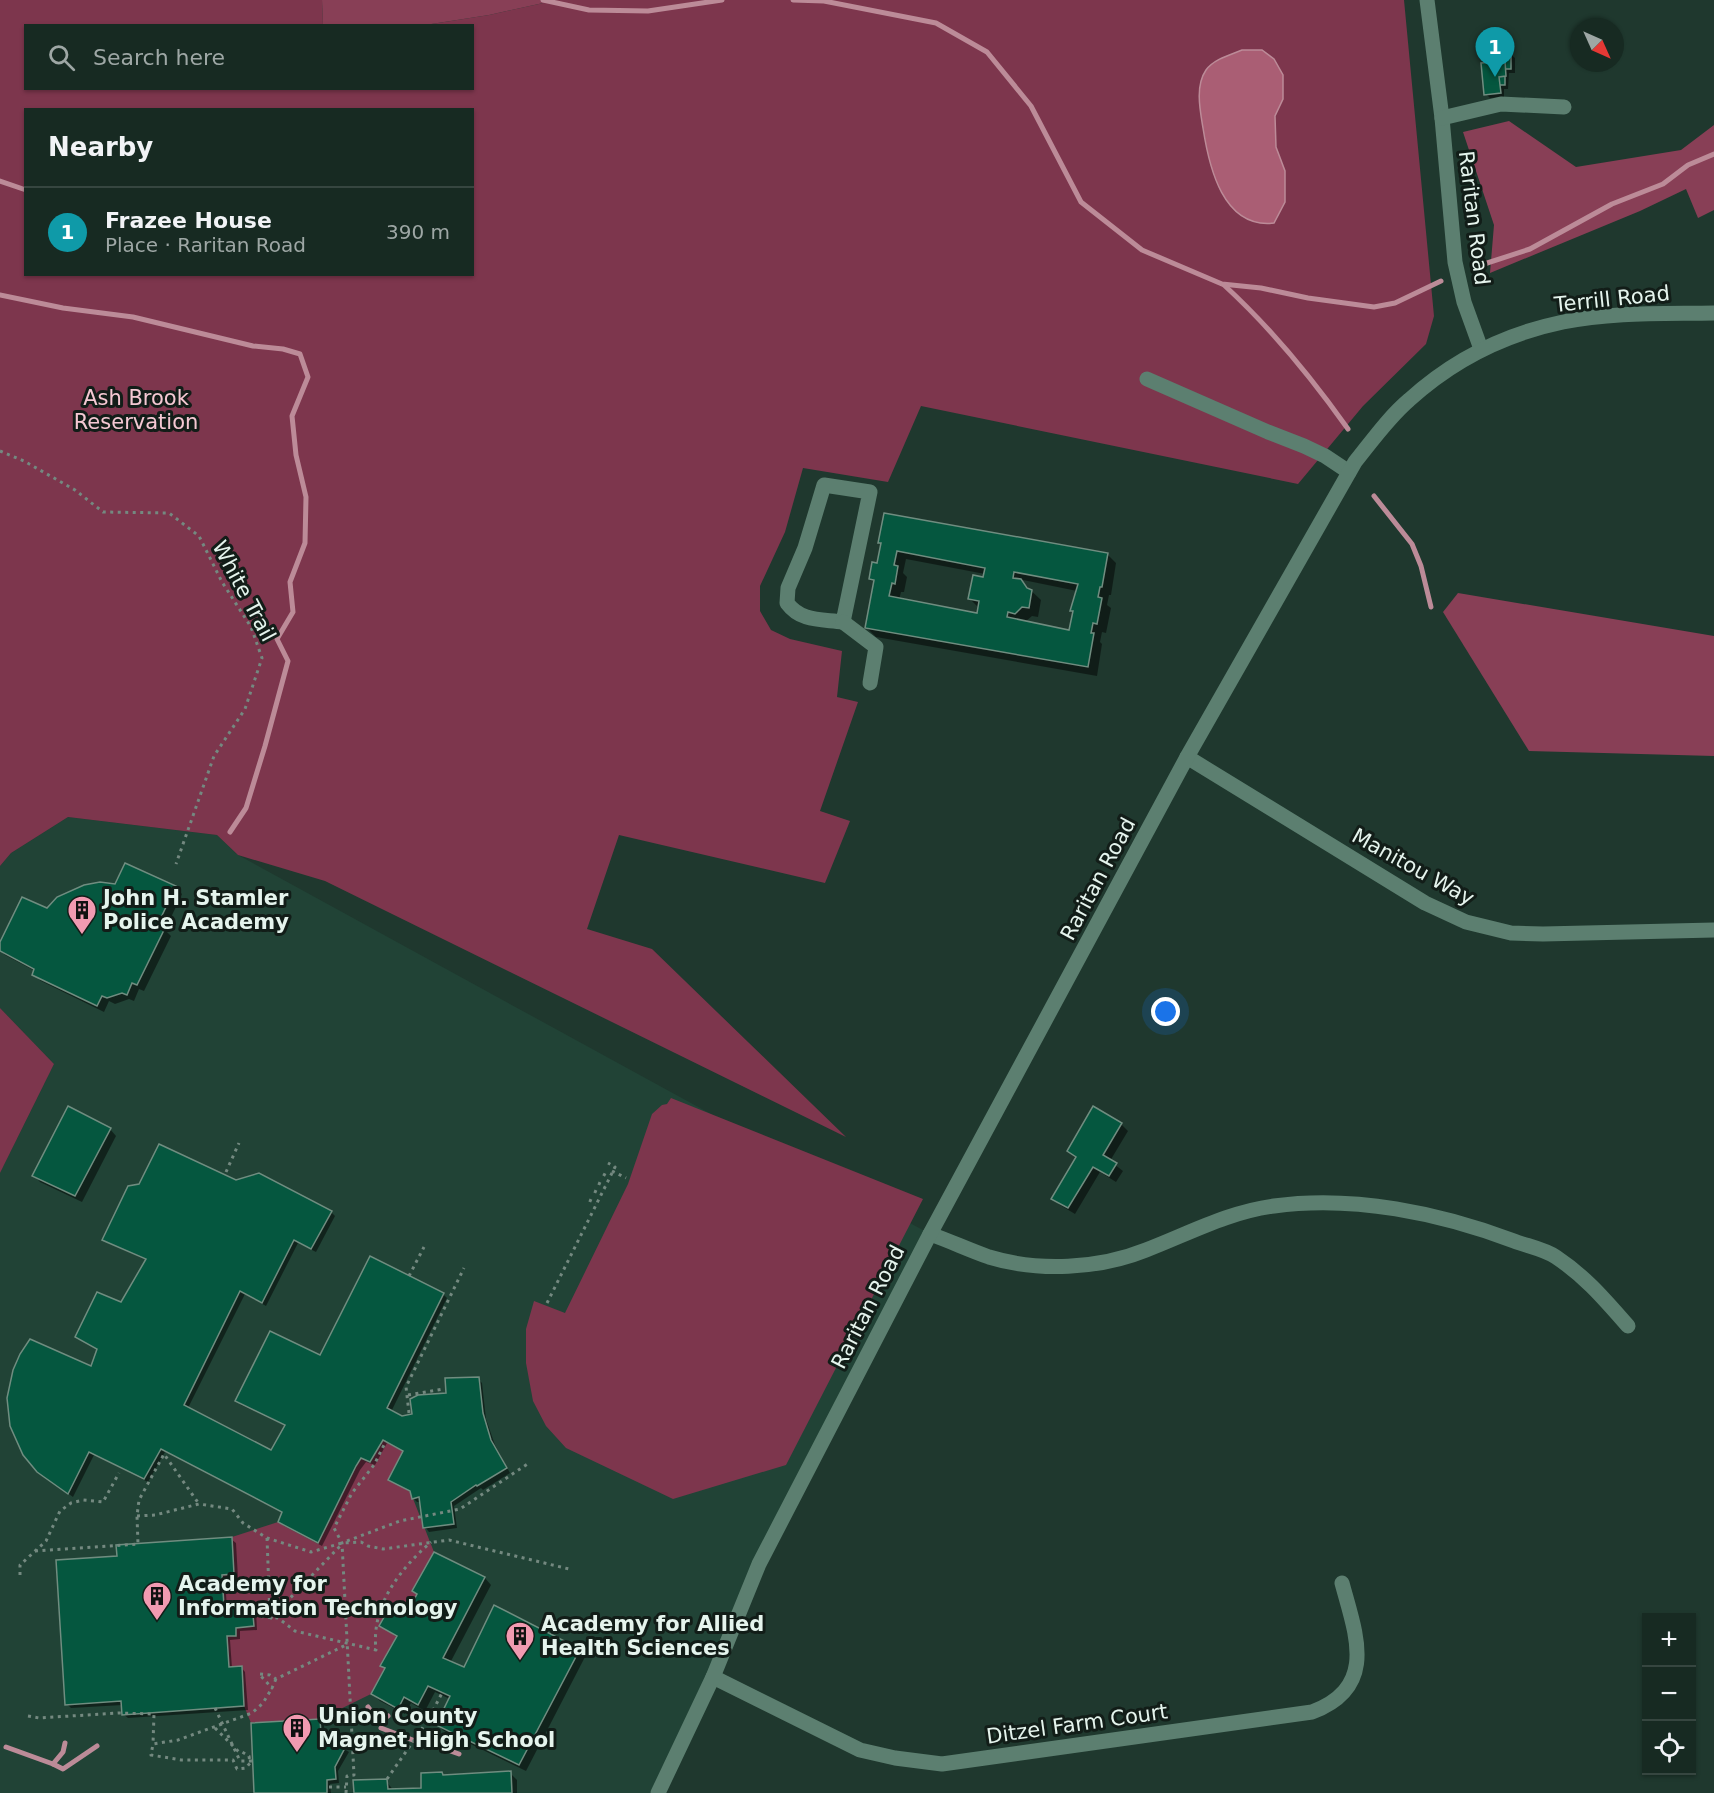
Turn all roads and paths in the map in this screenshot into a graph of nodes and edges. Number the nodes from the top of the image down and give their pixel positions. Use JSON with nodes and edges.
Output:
{"nodes":[{"id":1,"x":1427,"y":0,"type":"edge"},
{"id":2,"x":1564,"y":107,"type":"dead end"},
{"id":3,"x":1442,"y":118,"type":"junction"},
{"id":4,"x":1714,"y":313,"type":"edge"},
{"id":5,"x":1481,"y":349,"type":"junction"},
{"id":6,"x":1147,"y":379,"type":"dead end"},
{"id":7,"x":0,"y":451,"type":"edge"},
{"id":8,"x":1349,"y":472,"type":"junction"},
{"id":9,"x":843,"y":622,"type":"junction"},
{"id":10,"x":870,"y":683,"type":"dead end"},
{"id":11,"x":1187,"y":757,"type":"junction"},
{"id":12,"x":176,"y":864,"type":"dead end"},
{"id":13,"x":1714,"y":930,"type":"edge"},
{"id":14,"x":239,"y":1143,"type":"dead end"},
{"id":15,"x":608,"y":1163,"type":"dead end"},
{"id":16,"x":612,"y":1171,"type":"junction"},
{"id":17,"x":226,"y":1172,"type":"dead end"},
{"id":18,"x":603,"y":1174,"type":"dead end"},
{"id":19,"x":609,"y":1177,"type":"junction"},
{"id":20,"x":626,"y":1178,"type":"dead end"},
{"id":21,"x":598,"y":1183,"type":"dead end"},
{"id":22,"x":605,"y":1186,"type":"junction"},
{"id":23,"x":594,"y":1191,"type":"dead end"},
{"id":24,"x":601,"y":1194,"type":"junction"},
{"id":25,"x":590,"y":1200,"type":"dead end"},
{"id":26,"x":596,"y":1203,"type":"junction"},
{"id":27,"x":930,"y":1234,"type":"junction"},
{"id":28,"x":424,"y":1247,"type":"dead end"},
{"id":29,"x":464,"y":1268,"type":"dead end"},
{"id":30,"x":409,"y":1276,"type":"dead end"},
{"id":31,"x":547,"y":1304,"type":"dead end"},
{"id":32,"x":1628,"y":1326,"type":"dead end"},
{"id":33,"x":443,"y":1389,"type":"dead end"},
{"id":34,"x":408,"y":1395,"type":"junction"},
{"id":35,"x":409,"y":1413,"type":"dead end"},
{"id":36,"x":386,"y":1442,"type":"dead end"},
{"id":37,"x":529,"y":1464,"type":"dead end"},
{"id":38,"x":118,"y":1473,"type":"dead end"},
{"id":39,"x":199,"y":1503,"type":"junction"},
{"id":40,"x":137,"y":1516,"type":"junction"},
{"id":41,"x":267,"y":1538,"type":"junction"},
{"id":42,"x":431,"y":1542,"type":"junction"},
{"id":43,"x":342,"y":1543,"type":"junction"},
{"id":44,"x":34,"y":1551,"type":"junction"},
{"id":45,"x":569,"y":1569,"type":"dead end"},
{"id":46,"x":20,"y":1575,"type":"dead end"},
{"id":47,"x":1342,"y":1584,"type":"dead end"},
{"id":48,"x":253,"y":1616,"type":"dead end"},
{"id":49,"x":270,"y":1618,"type":"junction"},
{"id":50,"x":347,"y":1644,"type":"junction"},
{"id":51,"x":713,"y":1677,"type":"junction"},
{"id":52,"x":276,"y":1679,"type":"junction"},
{"id":53,"x":272,"y":1688,"type":"junction"},
{"id":54,"x":442,"y":1693,"type":"dead end"},
{"id":55,"x":215,"y":1708,"type":"dead end"},
{"id":56,"x":28,"y":1716,"type":"dead end"},
{"id":57,"x":215,"y":1728,"type":"junction"},
{"id":58,"x":153,"y":1744,"type":"junction"},
{"id":59,"x":253,"y":1761,"type":"dead end"},
{"id":60,"x":387,"y":1779,"type":"dead end"},
{"id":61,"x":329,"y":1787,"type":"dead end"},
{"id":62,"x":346,"y":1787,"type":"junction"},
{"id":63,"x":346,"y":1793,"type":"edge"},
{"id":64,"x":658,"y":1793,"type":"edge"}],
"edges":[{"from":1,"to":3,"type":"street","name":"Raritan Road"},
{"from":2,"to":3,"type":"street"},
{"from":3,"to":5,"type":"street","name":"Raritan Road"},
{"from":4,"to":5,"type":"street","name":"Terrill Road"},
{"from":5,"to":8,"type":"street","name":"Raritan Road"},
{"from":6,"to":8,"type":"street"},
{"from":7,"to":12,"type":"path","name":"White Trail"},
{"from":8,"to":11,"type":"street","name":"Raritan Road"},
{"from":9,"to":9,"type":"street"},
{"from":9,"to":10,"type":"street"},
{"from":11,"to":13,"type":"street","name":"Manitou Way"},
{"from":11,"to":27,"type":"street","name":"Raritan Road"},
{"from":14,"to":17,"type":"path"},
{"from":15,"to":16,"type":"path"},
{"from":16,"to":19,"type":"path"},
{"from":16,"to":20,"type":"path"},
{"from":18,"to":19,"type":"path"},
{"from":19,"to":22,"type":"path"},
{"from":21,"to":22,"type":"path"},
{"from":22,"to":24,"type":"path"},
{"from":23,"to":24,"type":"path"},
{"from":24,"to":26,"type":"path"},
{"from":25,"to":26,"type":"path"},
{"from":26,"to":31,"type":"path"},
{"from":27,"to":32,"type":"street"},
{"from":27,"to":51,"type":"street","name":"Raritan Road"},
{"from":28,"to":30,"type":"path"},
{"from":29,"to":34,"type":"path"},
{"from":33,"to":34,"type":"path"},
{"from":34,"to":35,"type":"path"},
{"from":36,"to":43,"type":"path"},
{"from":37,"to":43,"type":"path"},
{"from":38,"to":44,"type":"path"},
{"from":39,"to":40,"type":"path"},
{"from":39,"to":40,"type":"path"},
{"from":39,"to":41,"type":"path"},
{"from":40,"to":44,"type":"path"},
{"from":41,"to":43,"type":"path"},
{"from":41,"to":49,"type":"path"},
{"from":42,"to":43,"type":"path"},
{"from":42,"to":45,"type":"path"},
{"from":42,"to":50,"type":"path"},
{"from":43,"to":49,"type":"path"},
{"from":43,"to":50,"type":"path"},
{"from":44,"to":46,"type":"path"},
{"from":47,"to":51,"type":"street","name":"Ditzel Farm Court"},
{"from":48,"to":49,"type":"path"},
{"from":49,"to":50,"type":"path"},
{"from":50,"to":52,"type":"path"},
{"from":50,"to":62,"type":"path"},
{"from":51,"to":64,"type":"street","name":"Raritan Road"},
{"from":52,"to":53,"type":"path"},
{"from":52,"to":53,"type":"path"},
{"from":53,"to":57,"type":"path"},
{"from":54,"to":60,"type":"path"},
{"from":55,"to":59,"type":"path","bridge":true},
{"from":56,"to":58,"type":"path"},
{"from":57,"to":58,"type":"path"},
{"from":57,"to":58,"type":"path"},
{"from":61,"to":62,"type":"path"},
{"from":62,"to":63,"type":"path"}]}
